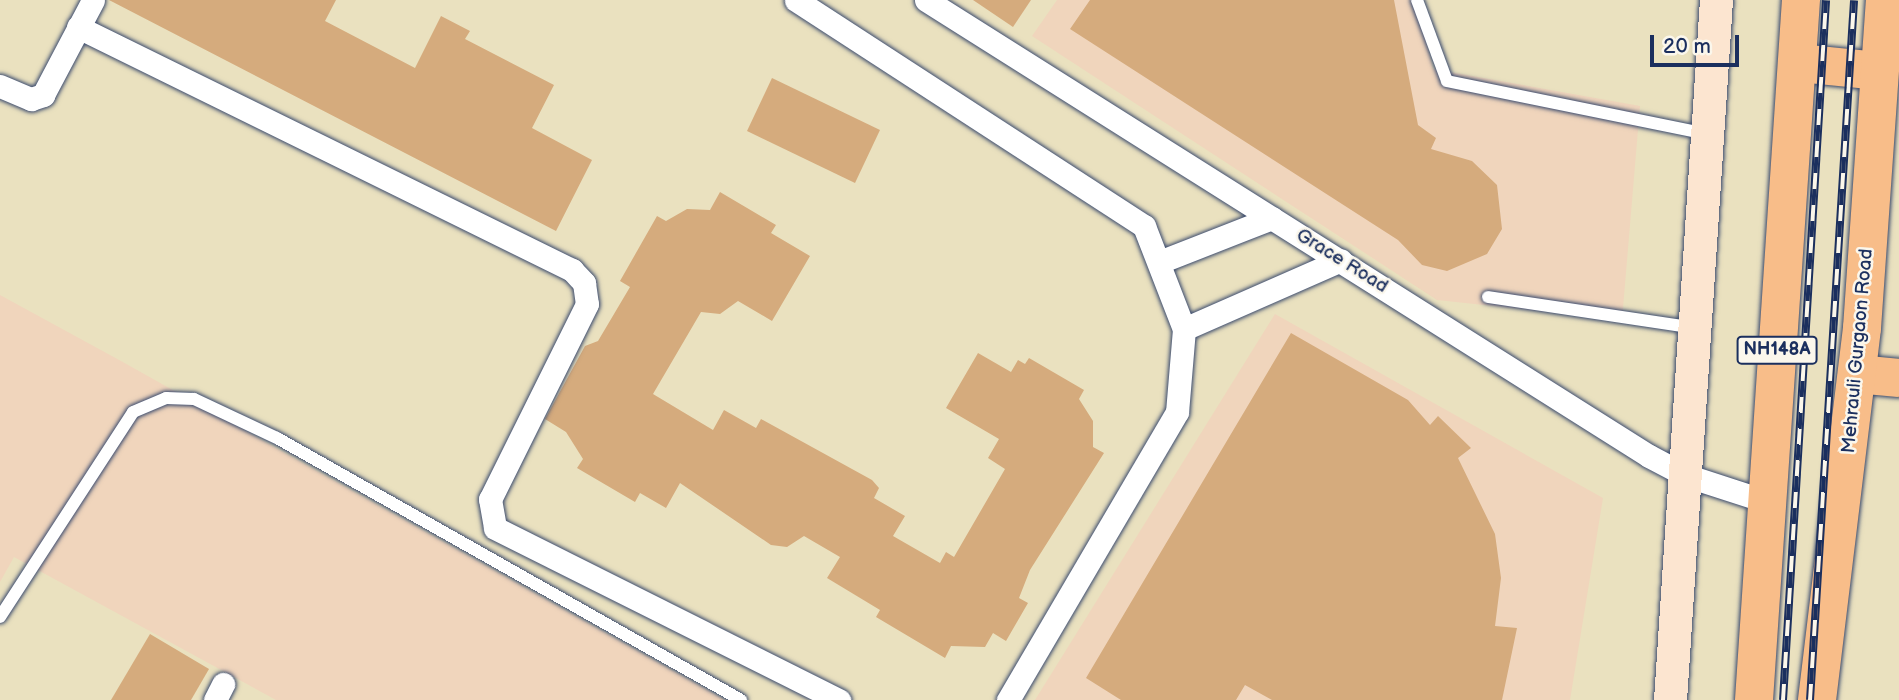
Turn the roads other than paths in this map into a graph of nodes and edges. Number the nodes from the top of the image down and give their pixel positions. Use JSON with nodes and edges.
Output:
{"nodes":[{"id":1,"x":93,"y":0,"type":"edge"},
{"id":2,"x":796,"y":0,"type":"edge"},
{"id":3,"x":926,"y":0,"type":"edge"},
{"id":4,"x":1417,"y":0,"type":"edge"},
{"id":5,"x":1716,"y":0,"type":"edge"},
{"id":6,"x":1801,"y":0,"type":"edge"},
{"id":7,"x":1885,"y":0,"type":"edge"},
{"id":8,"x":78,"y":27,"type":"junction"},
{"id":9,"x":1799,"y":63,"type":"junction"},
{"id":10,"x":1879,"y":71,"type":"junction"},
{"id":11,"x":0,"y":86,"type":"edge"},
{"id":12,"x":1708,"y":134,"type":"junction"},
{"id":13,"x":1272,"y":218,"type":"junction"},
{"id":14,"x":1341,"y":260,"type":"junction"},
{"id":15,"x":1162,"y":261,"type":"junction"},
{"id":16,"x":1488,"y":297,"type":"dead end"},
{"id":17,"x":1695,"y":328,"type":"junction"},
{"id":18,"x":1184,"y":329,"type":"junction"},
{"id":19,"x":1857,"y":374,"type":"junction"},
{"id":20,"x":1899,"y":378,"type":"edge"},
{"id":21,"x":1685,"y":475,"type":"junction"},
{"id":22,"x":1768,"y":502,"type":"junction"},
{"id":23,"x":0,"y":617,"type":"edge"},
{"id":24,"x":741,"y":700,"type":"edge"},
{"id":25,"x":838,"y":700,"type":"edge"},
{"id":26,"x":1008,"y":700,"type":"edge"},
{"id":27,"x":1670,"y":700,"type":"edge"},
{"id":28,"x":1754,"y":700,"type":"edge"},
{"id":29,"x":1817,"y":700,"type":"edge"}],
"edges":[{"from":1,"to":8,"type":"street"},
{"from":2,"to":15,"type":"street"},
{"from":3,"to":13,"type":"street","name":"Grace Road"},
{"from":4,"to":12,"type":"lane"},
{"from":5,"to":12,"type":"street"},
{"from":6,"to":9,"type":"highway","number":"NH148A"},
{"from":7,"to":10,"type":"highway","name":"Mehrauli Gurgaon Road"},
{"from":8,"to":11,"type":"street"},
{"from":8,"to":25,"type":"street"},
{"from":9,"to":10,"type":"highway"},
{"from":9,"to":22,"type":"highway","number":"NH148A"},
{"from":10,"to":19,"type":"highway","name":"Mehrauli Gurgaon Road"},
{"from":12,"to":17,"type":"street"},
{"from":13,"to":14,"type":"street","name":"Grace Road"},
{"from":13,"to":15,"type":"street"},
{"from":14,"to":18,"type":"street"},
{"from":14,"to":21,"type":"street","name":"Grace Road"},
{"from":15,"to":18,"type":"street"},
{"from":16,"to":17,"type":"lane"},
{"from":17,"to":21,"type":"street"},
{"from":18,"to":26,"type":"street"},
{"from":19,"to":20,"type":"highway"},
{"from":19,"to":29,"type":"highway","name":"Mehrauli Gurgaon Road"},
{"from":21,"to":22,"type":"street","name":"Grace Road"},
{"from":21,"to":27,"type":"street"},
{"from":22,"to":28,"type":"highway","number":"NH148A"},
{"from":23,"to":24,"type":"lane"}]}
